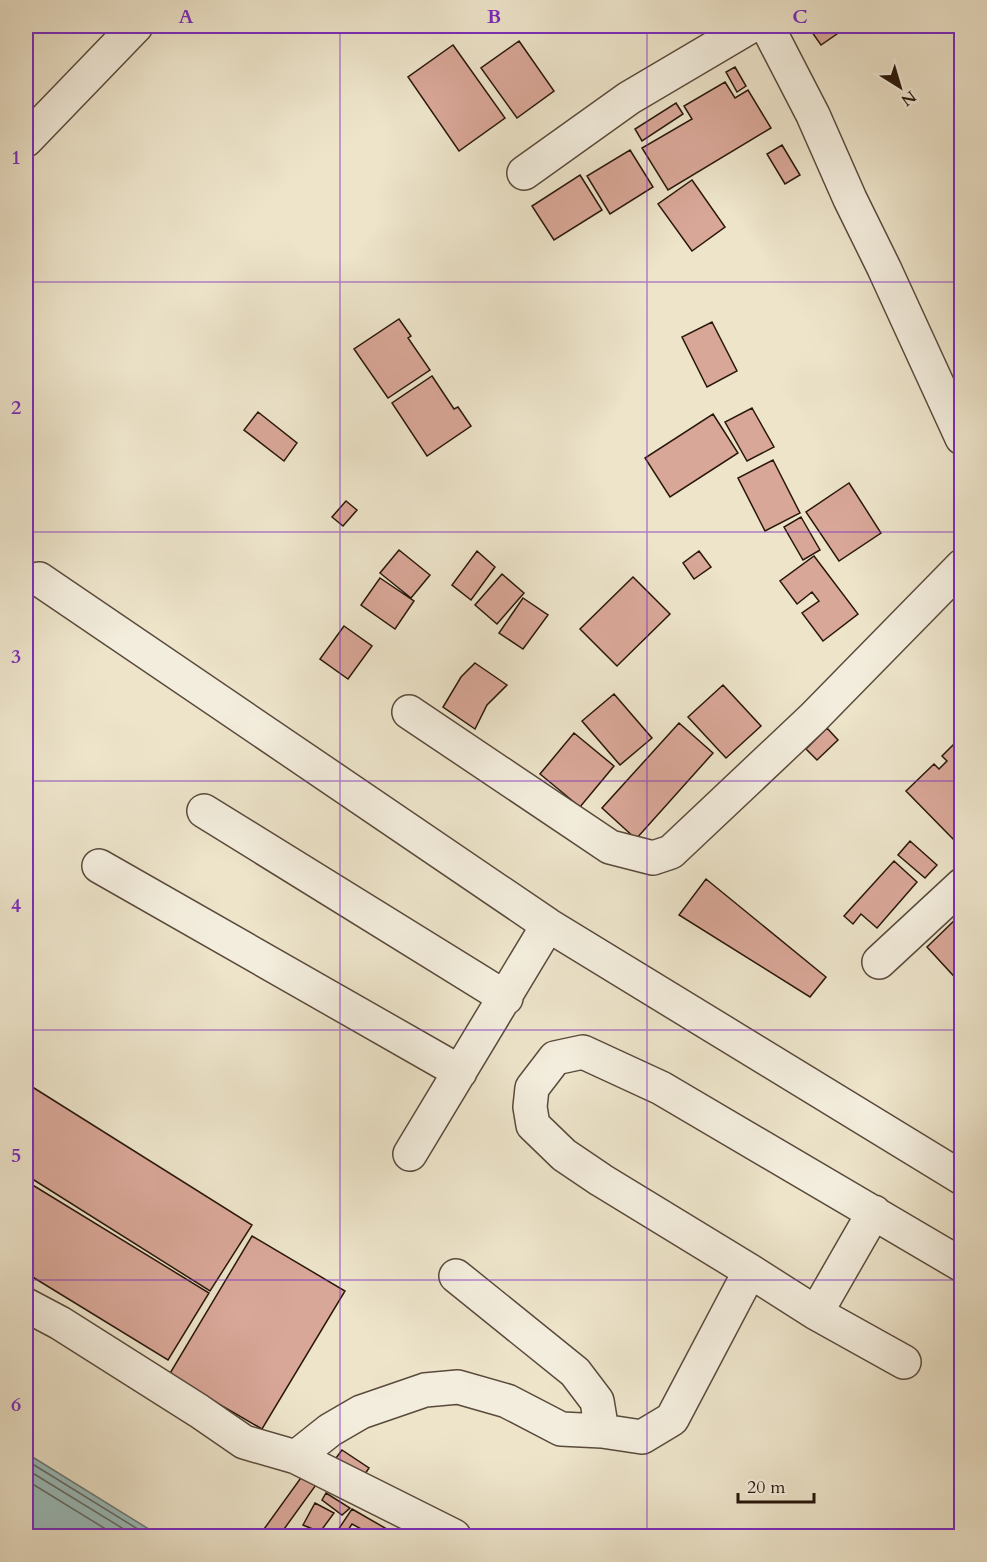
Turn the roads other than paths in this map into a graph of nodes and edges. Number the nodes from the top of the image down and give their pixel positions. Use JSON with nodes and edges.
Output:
{"nodes":[{"id":1,"x":136,"y":26,"type":"edge"},
{"id":2,"x":751,"y":26,"type":"edge"},
{"id":3,"x":767,"y":26,"type":"edge"},
{"id":4,"x":26,"y":140,"type":"edge"},
{"id":5,"x":524,"y":173,"type":"dead end"},
{"id":6,"x":962,"y":438,"type":"edge"},
{"id":7,"x":962,"y":567,"type":"edge"},
{"id":8,"x":39,"y":579,"type":"dead end"},
{"id":9,"x":409,"y":712,"type":"dead end"},
{"id":10,"x":204,"y":811,"type":"dead end"},
{"id":11,"x":99,"y":866,"type":"dead end"},
{"id":12,"x":962,"y":885,"type":"edge"},
{"id":13,"x":548,"y":925,"type":"junction"},
{"id":14,"x":879,"y":962,"type":"dead end"},
{"id":15,"x":506,"y":998,"type":"junction"},
{"id":16,"x":460,"y":1072,"type":"junction"},
{"id":17,"x":410,"y":1154,"type":"dead end"},
{"id":18,"x":962,"y":1178,"type":"edge"},
{"id":19,"x":874,"y":1212,"type":"junction"},
{"id":20,"x":962,"y":1265,"type":"edge"},
{"id":21,"x":750,"y":1270,"type":"junction"},
{"id":22,"x":456,"y":1275,"type":"dead end"},
{"id":23,"x":26,"y":1305,"type":"edge"},
{"id":24,"x":816,"y":1313,"type":"junction"},
{"id":25,"x":904,"y":1362,"type":"dead end"},
{"id":26,"x":602,"y":1431,"type":"junction"},
{"id":27,"x":296,"y":1457,"type":"junction"},
{"id":28,"x":454,"y":1536,"type":"edge"}],
"edges":[{"from":1,"to":4,"type":"street"},
{"from":2,"to":5,"type":"street"},
{"from":3,"to":6,"type":"street"},
{"from":7,"to":9,"type":"street"},
{"from":8,"to":13,"type":"street"},
{"from":10,"to":15,"type":"street"},
{"from":11,"to":16,"type":"street"},
{"from":12,"to":14,"type":"street"},
{"from":13,"to":15,"type":"street"},
{"from":13,"to":18,"type":"street"},
{"from":15,"to":16,"type":"street"},
{"from":16,"to":17,"type":"street"},
{"from":19,"to":20,"type":"street"},
{"from":19,"to":21,"type":"street"},
{"from":19,"to":24,"type":"street"},
{"from":21,"to":24,"type":"street"},
{"from":21,"to":26,"type":"street"},
{"from":22,"to":26,"type":"street"},
{"from":23,"to":27,"type":"street"},
{"from":24,"to":25,"type":"street"},
{"from":26,"to":27,"type":"street"},
{"from":27,"to":28,"type":"street"}]}
